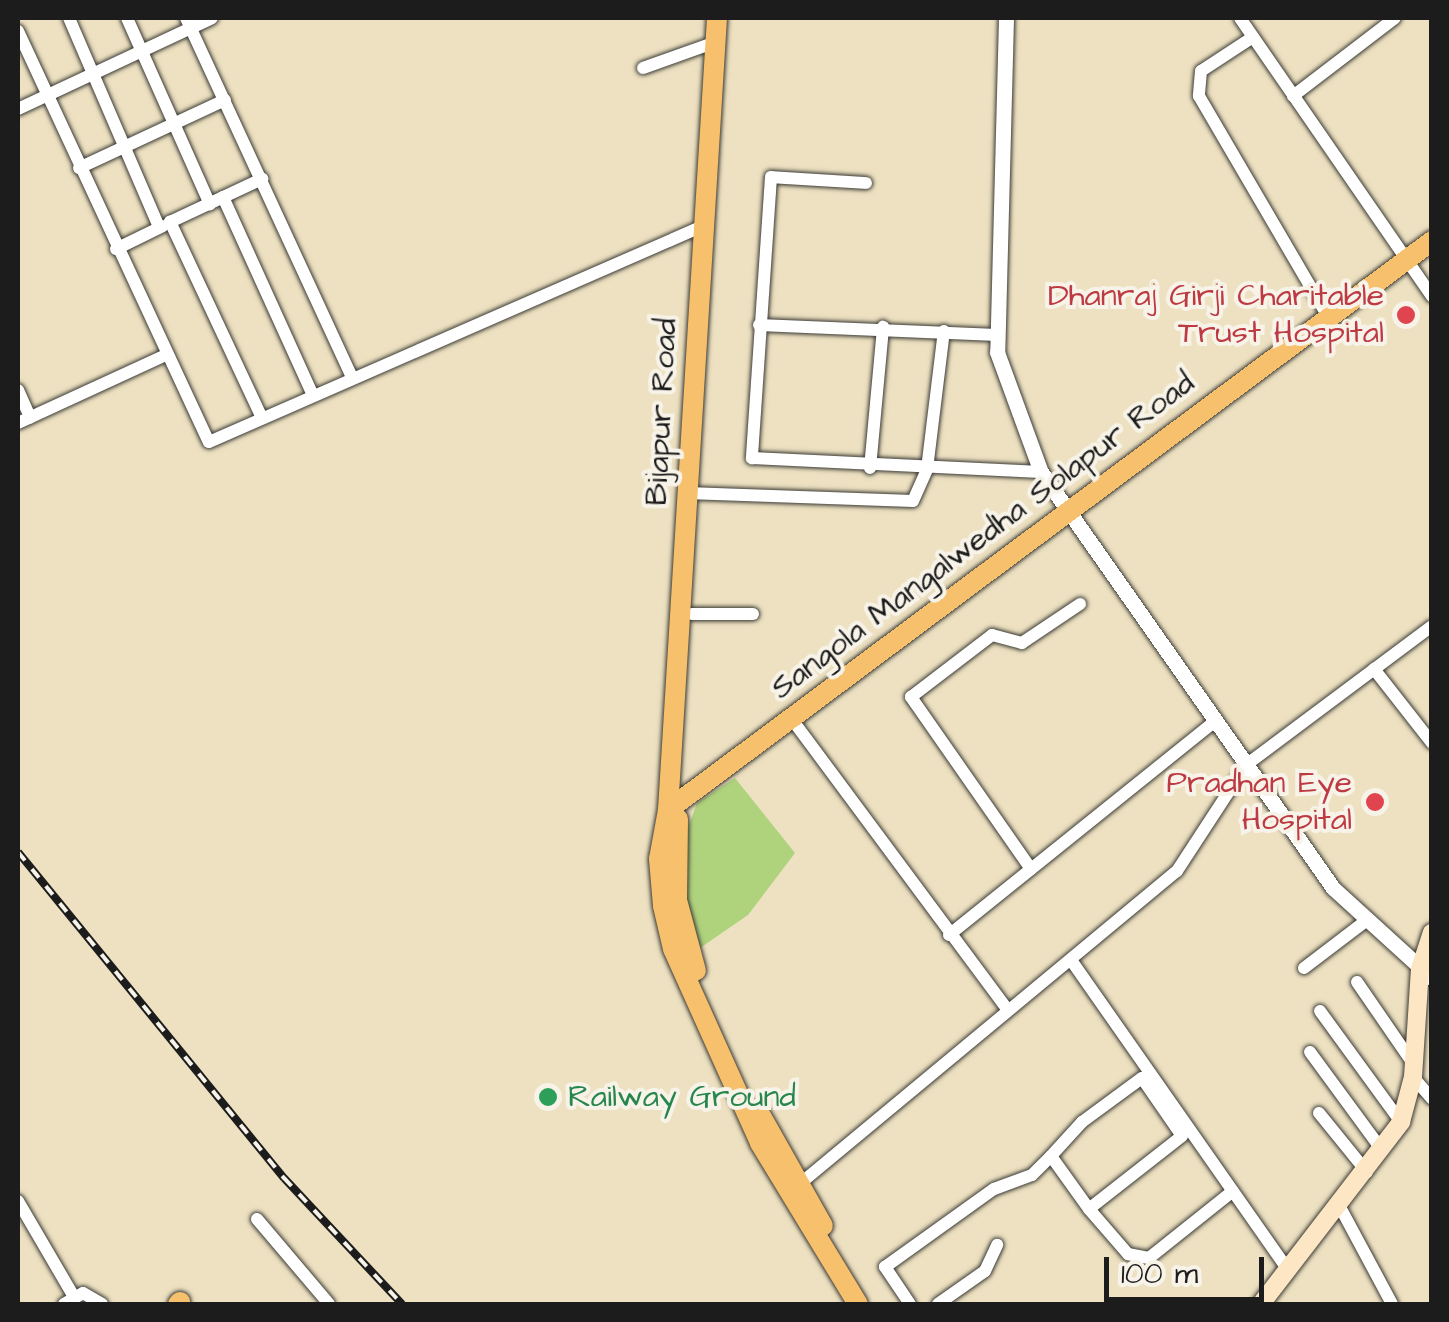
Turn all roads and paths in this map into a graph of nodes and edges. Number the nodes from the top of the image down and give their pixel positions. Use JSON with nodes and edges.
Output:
{"nodes":[{"id":1,"x":70,"y":18,"type":"edge"},
{"id":2,"x":127,"y":18,"type":"edge"},
{"id":3,"x":212,"y":18,"type":"edge"},
{"id":4,"x":717,"y":18,"type":"edge"},
{"id":5,"x":729,"y":18,"type":"edge"},
{"id":6,"x":1006,"y":18,"type":"edge"},
{"id":7,"x":1240,"y":18,"type":"edge"},
{"id":8,"x":1395,"y":18,"type":"edge"},
{"id":9,"x":189,"y":22,"type":"edge"},
{"id":10,"x":18,"y":31,"type":"edge"},
{"id":11,"x":1254,"y":37,"type":"junction"},
{"id":12,"x":716,"y":42,"type":"junction"},
{"id":13,"x":142,"y":51,"type":"junction"},
{"id":14,"x":642,"y":68,"type":"dead end"},
{"id":15,"x":96,"y":72,"type":"junction"},
{"id":16,"x":46,"y":96,"type":"junction"},
{"id":17,"x":1293,"y":96,"type":"junction"},
{"id":18,"x":224,"y":100,"type":"junction"},
{"id":19,"x":18,"y":109,"type":"edge"},
{"id":20,"x":174,"y":124,"type":"junction"},
{"id":21,"x":124,"y":147,"type":"junction"},
{"id":22,"x":78,"y":168,"type":"junction"},
{"id":23,"x":262,"y":179,"type":"junction"},
{"id":24,"x":866,"y":183,"type":"dead end"},
{"id":25,"x":223,"y":197,"type":"junction"},
{"id":26,"x":210,"y":204,"type":"junction"},
{"id":27,"x":165,"y":225,"type":"junction"},
{"id":28,"x":703,"y":226,"type":"junction"},
{"id":29,"x":1432,"y":240,"type":"edge"},
{"id":30,"x":116,"y":249,"type":"junction"},
{"id":31,"x":1404,"y":260,"type":"junction"},
{"id":32,"x":1432,"y":296,"type":"edge"},
{"id":33,"x":1327,"y":316,"type":"junction"},
{"id":34,"x":759,"y":325,"type":"junction"},
{"id":35,"x":883,"y":326,"type":"junction"},
{"id":36,"x":944,"y":331,"type":"junction"},
{"id":37,"x":997,"y":335,"type":"junction"},
{"id":38,"x":166,"y":356,"type":"junction"},
{"id":39,"x":352,"y":377,"type":"junction"},
{"id":40,"x":18,"y":390,"type":"edge"},
{"id":41,"x":313,"y":395,"type":"junction"},
{"id":42,"x":262,"y":418,"type":"junction"},
{"id":43,"x":24,"y":420,"type":"edge"},
{"id":44,"x":870,"y":468,"type":"junction"},
{"id":45,"x":928,"y":469,"type":"junction"},
{"id":46,"x":1041,"y":472,"type":"junction"},
{"id":47,"x":693,"y":494,"type":"junction"},
{"id":48,"x":1068,"y":511,"type":"junction"},
{"id":49,"x":1080,"y":604,"type":"dead end"},
{"id":50,"x":692,"y":614,"type":"junction"},
{"id":51,"x":753,"y":614,"type":"dead end"},
{"id":52,"x":1432,"y":626,"type":"edge"},
{"id":53,"x":1374,"y":669,"type":"junction"},
{"id":54,"x":791,"y":718,"type":"junction"},
{"id":55,"x":1215,"y":721,"type":"junction"},
{"id":56,"x":1432,"y":743,"type":"edge"},
{"id":57,"x":1246,"y":766,"type":"junction"},
{"id":58,"x":675,"y":805,"type":"junction"},
{"id":59,"x":1030,"y":869,"type":"junction"},
{"id":60,"x":1368,"y":920,"type":"junction"},
{"id":61,"x":1432,"y":933,"type":"edge"},
{"id":62,"x":949,"y":934,"type":"junction"},
{"id":63,"x":1070,"y":960,"type":"junction"},
{"id":64,"x":1304,"y":968,"type":"dead end"},
{"id":65,"x":1426,"y":973,"type":"edge"},
{"id":66,"x":1357,"y":982,"type":"dead end"},
{"id":67,"x":1008,"y":1010,"type":"junction"},
{"id":68,"x":1320,"y":1012,"type":"dead end"},
{"id":69,"x":1310,"y":1052,"type":"dead end"},
{"id":70,"x":1412,"y":1070,"type":"junction"},
{"id":71,"x":1432,"y":1099,"type":"edge"},
{"id":72,"x":1319,"y":1113,"type":"dead end"},
{"id":73,"x":1401,"y":1122,"type":"junction"},
{"id":74,"x":1382,"y":1150,"type":"junction"},
{"id":75,"x":1050,"y":1156,"type":"junction"},
{"id":76,"x":1367,"y":1172,"type":"junction"},
{"id":77,"x":792,"y":1190,"type":"junction"},
{"id":78,"x":1233,"y":1191,"type":"junction"},
{"id":79,"x":18,"y":1201,"type":"edge"},
{"id":80,"x":1340,"y":1207,"type":"junction"},
{"id":81,"x":1089,"y":1209,"type":"junction"},
{"id":82,"x":257,"y":1219,"type":"dead end"},
{"id":83,"x":997,"y":1244,"type":"dead end"},
{"id":84,"x":1288,"y":1270,"type":"junction"},
{"id":85,"x":69,"y":1300,"type":"edge"},
{"id":86,"x":102,"y":1304,"type":"edge"},
{"id":87,"x":329,"y":1304,"type":"edge"},
{"id":88,"x":858,"y":1304,"type":"edge"},
{"id":89,"x":872,"y":1304,"type":"edge"},
{"id":90,"x":910,"y":1304,"type":"edge"},
{"id":91,"x":938,"y":1304,"type":"edge"},
{"id":92,"x":1261,"y":1304,"type":"edge"},
{"id":93,"x":1392,"y":1304,"type":"edge"}],
"edges":[{"from":1,"to":15,"type":"street"},
{"from":2,"to":13,"type":"street"},
{"from":3,"to":9,"type":"street"},
{"from":4,"to":12,"type":"main road","name":"Bijapur Road"},
{"from":5,"to":47,"type":"main road"},
{"from":6,"to":37,"type":"street"},
{"from":7,"to":11,"type":"street"},
{"from":8,"to":17,"type":"street"},
{"from":9,"to":13,"type":"street"},
{"from":9,"to":18,"type":"street"},
{"from":10,"to":16,"type":"street"},
{"from":11,"to":17,"type":"street"},
{"from":11,"to":33,"type":"street"},
{"from":12,"to":14,"type":"street"},
{"from":12,"to":28,"type":"main road","name":"Bijapur Road"},
{"from":13,"to":15,"type":"street"},
{"from":13,"to":20,"type":"street"},
{"from":15,"to":16,"type":"street"},
{"from":15,"to":21,"type":"street"},
{"from":16,"to":19,"type":"street"},
{"from":16,"to":22,"type":"street"},
{"from":17,"to":31,"type":"street"},
{"from":18,"to":20,"type":"street"},
{"from":18,"to":23,"type":"street"},
{"from":20,"to":21,"type":"street"},
{"from":20,"to":26,"type":"street"},
{"from":21,"to":22,"type":"street"},
{"from":21,"to":27,"type":"street"},
{"from":22,"to":30,"type":"street"},
{"from":23,"to":25,"type":"street"},
{"from":23,"to":39,"type":"street"},
{"from":24,"to":34,"type":"street"},
{"from":25,"to":26,"type":"street"},
{"from":25,"to":41,"type":"street"},
{"from":26,"to":27,"type":"street"},
{"from":27,"to":30,"type":"street"},
{"from":27,"to":42,"type":"street"},
{"from":28,"to":39,"type":"street"},
{"from":28,"to":47,"type":"main road","name":"Bijapur Road"},
{"from":29,"to":31,"type":"main road","name":"Sangola Mangalwedha Solapur Road"},
{"from":30,"to":38,"type":"street"},
{"from":31,"to":32,"type":"street"},
{"from":31,"to":33,"type":"main road","name":"Sangola Mangalwedha Solapur Road"},
{"from":33,"to":48,"type":"main road","name":"Sangola Mangalwedha Solapur Road"},
{"from":34,"to":35,"type":"street"},
{"from":34,"to":44,"type":"street"},
{"from":35,"to":36,"type":"street"},
{"from":35,"to":44,"type":"street"},
{"from":36,"to":37,"type":"street"},
{"from":36,"to":45,"type":"street"},
{"from":37,"to":46,"type":"street"},
{"from":38,"to":42,"type":"street"},
{"from":38,"to":43,"type":"street"},
{"from":39,"to":41,"type":"street"},
{"from":40,"to":43,"type":"street"},
{"from":41,"to":42,"type":"street"},
{"from":44,"to":45,"type":"street"},
{"from":45,"to":46,"type":"street"},
{"from":45,"to":47,"type":"street"},
{"from":46,"to":48,"type":"street"},
{"from":47,"to":50,"type":"main road"},
{"from":47,"to":58,"type":"main road","name":"Bijapur Road"},
{"from":48,"to":54,"type":"main road","name":"Sangola Mangalwedha Solapur Road"},
{"from":48,"to":55,"type":"street"},
{"from":49,"to":59,"type":"street"},
{"from":50,"to":51,"type":"street"},
{"from":50,"to":58,"type":"main road"},
{"from":52,"to":53,"type":"street"},
{"from":53,"to":56,"type":"street"},
{"from":53,"to":57,"type":"street"},
{"from":54,"to":58,"type":"main road","name":"Sangola Mangalwedha Solapur Road"},
{"from":54,"to":62,"type":"street"},
{"from":55,"to":57,"type":"street"},
{"from":55,"to":59,"type":"street"},
{"from":57,"to":60,"type":"street"},
{"from":57,"to":63,"type":"street"},
{"from":58,"to":77,"type":"main road"},
{"from":59,"to":62,"type":"street"},
{"from":60,"to":64,"type":"street"},
{"from":60,"to":65,"type":"street"},
{"from":61,"to":65,"type":"main road"},
{"from":62,"to":67,"type":"street"},
{"from":63,"to":67,"type":"street"},
{"from":63,"to":78,"type":"street"},
{"from":65,"to":70,"type":"main road"},
{"from":66,"to":70,"type":"street"},
{"from":67,"to":77,"type":"street"},
{"from":68,"to":73,"type":"street"},
{"from":69,"to":74,"type":"street"},
{"from":70,"to":71,"type":"street"},
{"from":70,"to":73,"type":"main road"},
{"from":72,"to":76,"type":"street"},
{"from":73,"to":74,"type":"main road"},
{"from":74,"to":76,"type":"main road"},
{"from":75,"to":81,"type":"street"},
{"from":75,"to":81,"type":"street"},
{"from":75,"to":90,"type":"street"},
{"from":76,"to":80,"type":"main road"},
{"from":77,"to":88,"type":"main road"},
{"from":77,"to":89,"type":"main road"},
{"from":78,"to":81,"type":"street"},
{"from":78,"to":84,"type":"street"},
{"from":79,"to":85,"type":"street"},
{"from":80,"to":84,"type":"main road"},
{"from":80,"to":93,"type":"street"},
{"from":82,"to":87,"type":"street"},
{"from":83,"to":91,"type":"street"},
{"from":84,"to":92,"type":"main road"},
{"from":85,"to":86,"type":"street"}]}
